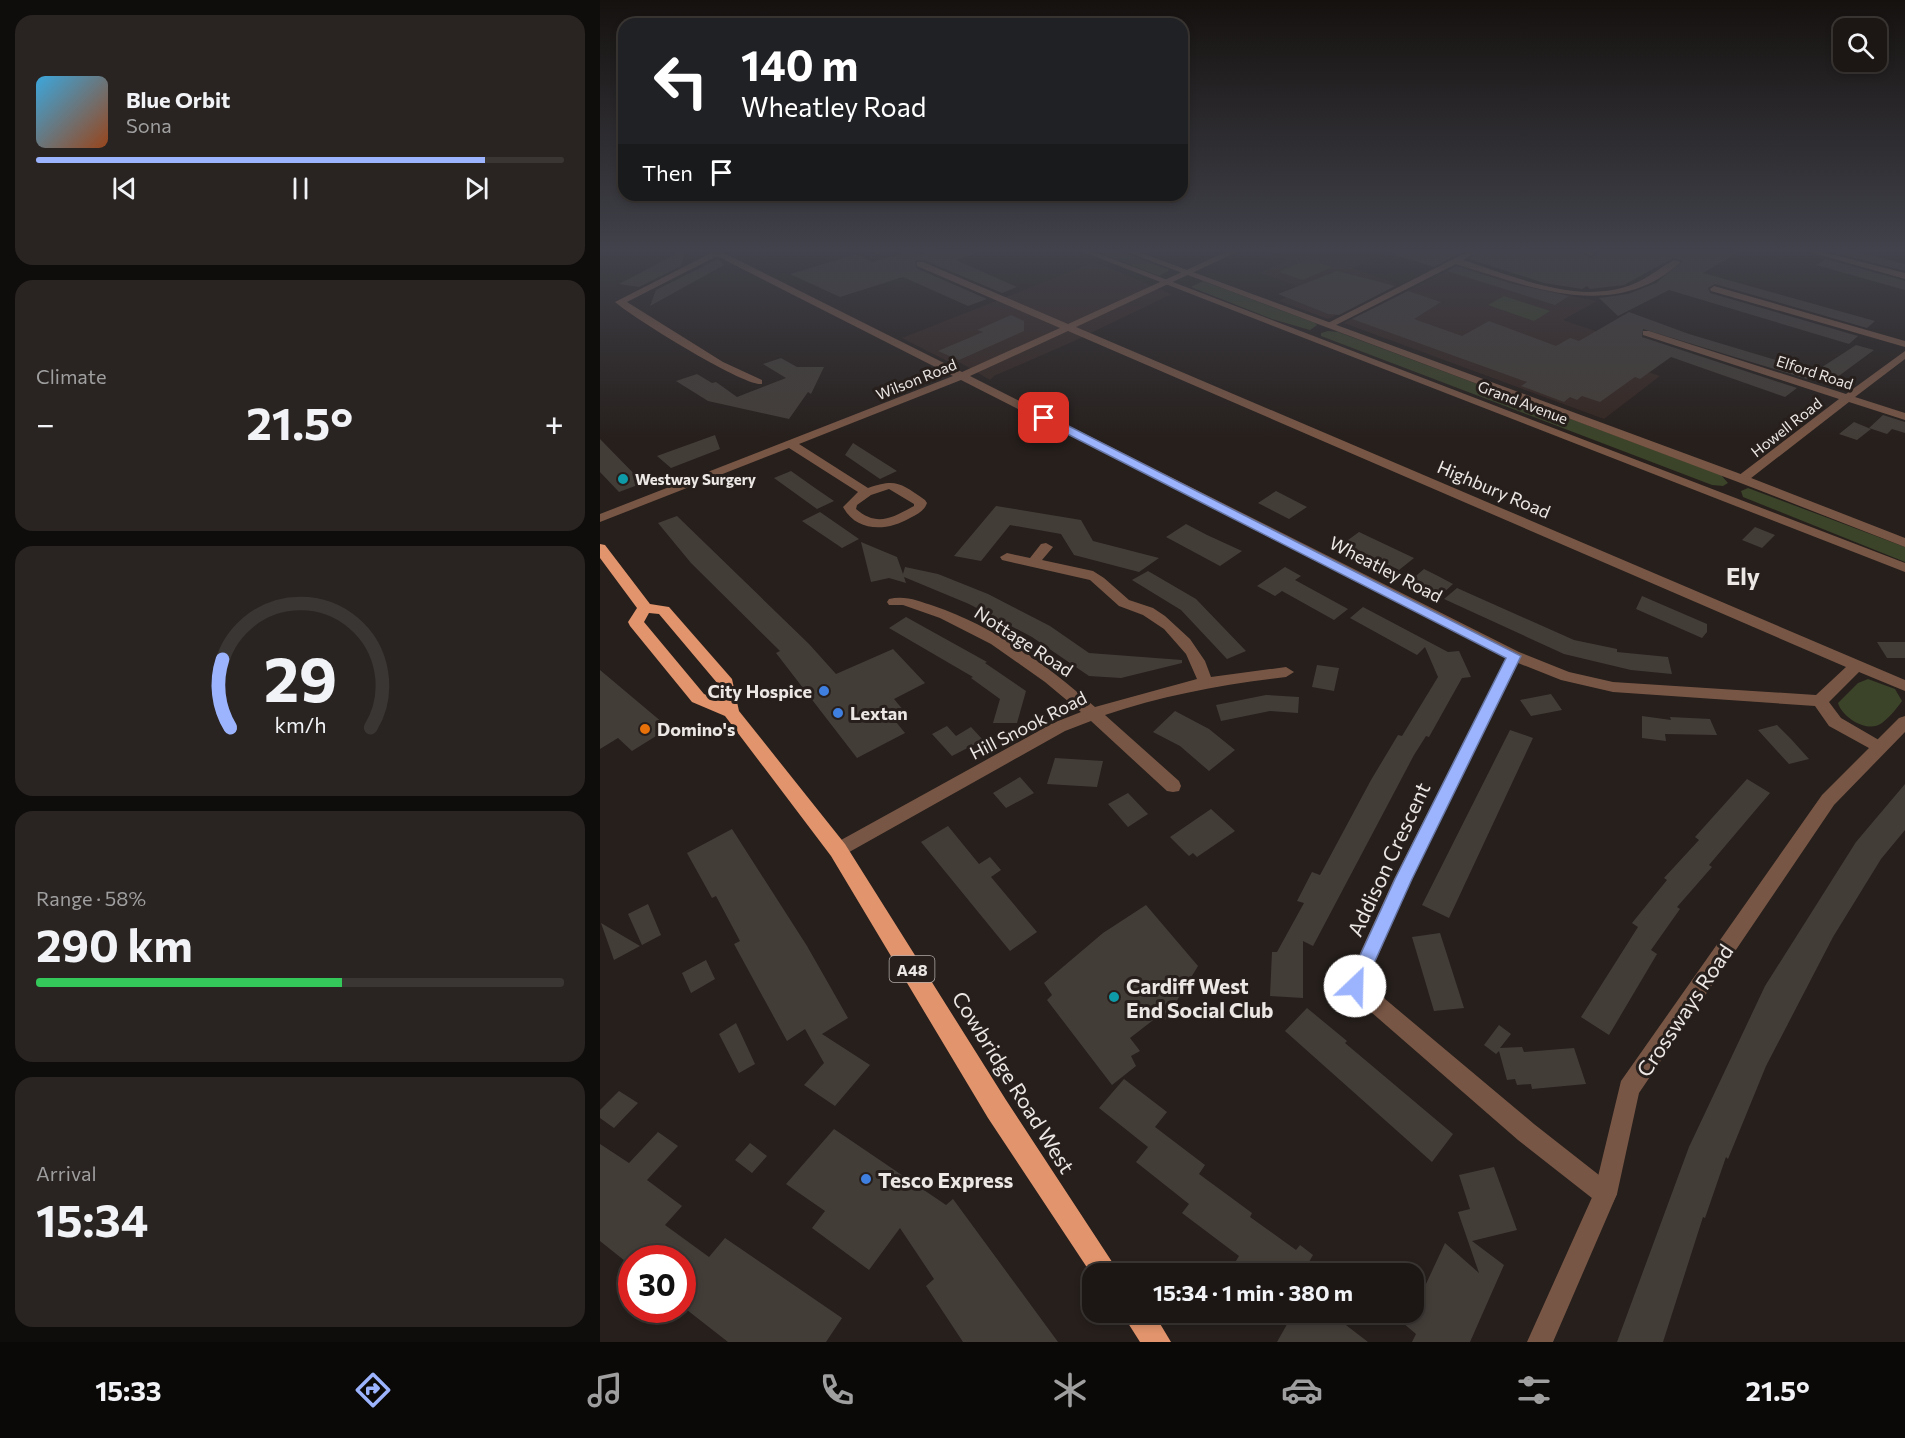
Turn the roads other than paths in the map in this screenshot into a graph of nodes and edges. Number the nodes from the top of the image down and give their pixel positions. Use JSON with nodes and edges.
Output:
{"nodes":[{"id":1,"x":639,"y":314,"type":"edge"},
{"id":2,"x":838,"y":314,"type":"edge"},
{"id":3,"x":1035,"y":314,"type":"edge"},
{"id":4,"x":1100,"y":314,"type":"edge"},
{"id":5,"x":1248,"y":314,"type":"edge"},
{"id":6,"x":1296,"y":314,"type":"edge"},
{"id":7,"x":1353,"y":314,"type":"edge"},
{"id":8,"x":1800,"y":314,"type":"edge"},
{"id":9,"x":1329,"y":326,"type":"junction"},
{"id":10,"x":1068,"y":328,"type":"junction"},
{"id":11,"x":1646,"y":333,"type":"dead end"},
{"id":12,"x":1309,"y":337,"type":"junction"},
{"id":13,"x":1905,"y":344,"type":"edge"},
{"id":14,"x":1905,"y":354,"type":"edge"},
{"id":15,"x":962,"y":376,"type":"junction"},
{"id":16,"x":758,"y":382,"type":"dead end"},
{"id":17,"x":1847,"y":399,"type":"junction"},
{"id":18,"x":1905,"y":417,"type":"edge"},
{"id":19,"x":791,"y":444,"type":"junction"},
{"id":20,"x":1742,"y":479,"type":"junction"},
{"id":21,"x":866,"y":492,"type":"junction"},
{"id":22,"x":1725,"y":498,"type":"junction"},
{"id":23,"x":600,"y":518,"type":"edge"},
{"id":24,"x":1905,"y":543,"type":"edge"},
{"id":25,"x":1046,"y":547,"type":"dead end"},
{"id":26,"x":600,"y":548,"type":"edge"},
{"id":27,"x":1007,"y":557,"type":"dead end"},
{"id":28,"x":1033,"y":562,"type":"junction"},
{"id":29,"x":1905,"y":567,"type":"edge"},
{"id":30,"x":894,"y":602,"type":"dead end"},
{"id":31,"x":645,"y":608,"type":"junction"},
{"id":32,"x":1514,"y":656,"type":"junction"},
{"id":33,"x":1857,"y":665,"type":"junction"},
{"id":34,"x":1286,"y":672,"type":"dead end"},
{"id":35,"x":1205,"y":682,"type":"junction"},
{"id":36,"x":1905,"y":686,"type":"edge"},
{"id":37,"x":1820,"y":701,"type":"junction"},
{"id":38,"x":731,"y":712,"type":"junction"},
{"id":39,"x":1090,"y":714,"type":"junction"},
{"id":40,"x":1905,"y":722,"type":"edge"},
{"id":41,"x":1878,"y":747,"type":"junction"},
{"id":42,"x":1173,"y":786,"type":"dead end"},
{"id":43,"x":838,"y":850,"type":"junction"},
{"id":44,"x":1605,"y":1194,"type":"junction"},
{"id":45,"x":1100,"y":1263,"type":"edge"},
{"id":46,"x":1143,"y":1323,"type":"edge"},
{"id":47,"x":1157,"y":1342,"type":"edge"},
{"id":48,"x":1540,"y":1342,"type":"edge"}],
"edges":[{"from":1,"to":16,"type":"street"},
{"from":2,"to":15,"type":"street","name":"Wheatley Road"},
{"from":3,"to":10,"type":"street","name":"Highbury Road"},
{"from":4,"to":10,"type":"street","name":"Wilson Road"},
{"from":5,"to":12,"type":"street","name":"Grand Avenue"},
{"from":6,"to":9,"type":"street","name":"Grand Avenue"},
{"from":7,"to":9,"type":"street"},
{"from":8,"to":13,"type":"street"},
{"from":9,"to":12,"type":"street"},
{"from":9,"to":20,"type":"street","name":"Grand Avenue"},
{"from":10,"to":15,"type":"street","name":"Wilson Road"},
{"from":10,"to":33,"type":"street","name":"Highbury Road"},
{"from":11,"to":17,"type":"street","name":"Elford Road"},
{"from":12,"to":22,"type":"street","name":"Grand Avenue"},
{"from":14,"to":17,"type":"street","name":"Howell Road"},
{"from":15,"to":19,"type":"street","name":"Wilson Road"},
{"from":15,"to":32,"type":"street","name":"Wheatley Road"},
{"from":17,"to":18,"type":"street","name":"Elford Road"},
{"from":17,"to":20,"type":"street","name":"Howell Road"},
{"from":19,"to":21,"type":"street"},
{"from":19,"to":23,"type":"street","name":"Wilson Road"},
{"from":20,"to":22,"type":"street"},
{"from":20,"to":24,"type":"street","name":"Grand Avenue"},
{"from":21,"to":21,"type":"street"},
{"from":22,"to":29,"type":"street","name":"Grand Avenue"},
{"from":25,"to":28,"type":"street"},
{"from":26,"to":31,"type":"highway"},
{"from":27,"to":28,"type":"street"},
{"from":28,"to":35,"type":"street"},
{"from":30,"to":39,"type":"street","name":"Nottage Road"},
{"from":31,"to":38,"type":"highway","name":"Cowbridge Road West","number":"A48"},
{"from":31,"to":38,"type":"highway"},
{"from":32,"to":37,"type":"street","name":"Wheatley Road"},
{"from":32,"to":44,"type":"street","name":"Addison Crescent"},
{"from":33,"to":36,"type":"street","name":"Highbury Road"},
{"from":33,"to":37,"type":"street"},
{"from":34,"to":35,"type":"street","name":"Hill Snook Road"},
{"from":35,"to":39,"type":"street","name":"Hill Snook Road"},
{"from":37,"to":41,"type":"street"},
{"from":38,"to":43,"type":"highway","name":"Cowbridge Road West","number":"A48"},
{"from":39,"to":42,"type":"street","name":"Nottage Road"},
{"from":39,"to":43,"type":"street","name":"Hill Snook Road"},
{"from":40,"to":41,"type":"street","name":"Crossways Road"},
{"from":41,"to":44,"type":"street","name":"Crossways Road"},
{"from":43,"to":45,"type":"highway","name":"Cowbridge Road West","number":"A48"},
{"from":44,"to":48,"type":"street","name":"Crossways Road"},
{"from":46,"to":47,"type":"highway"}]}
